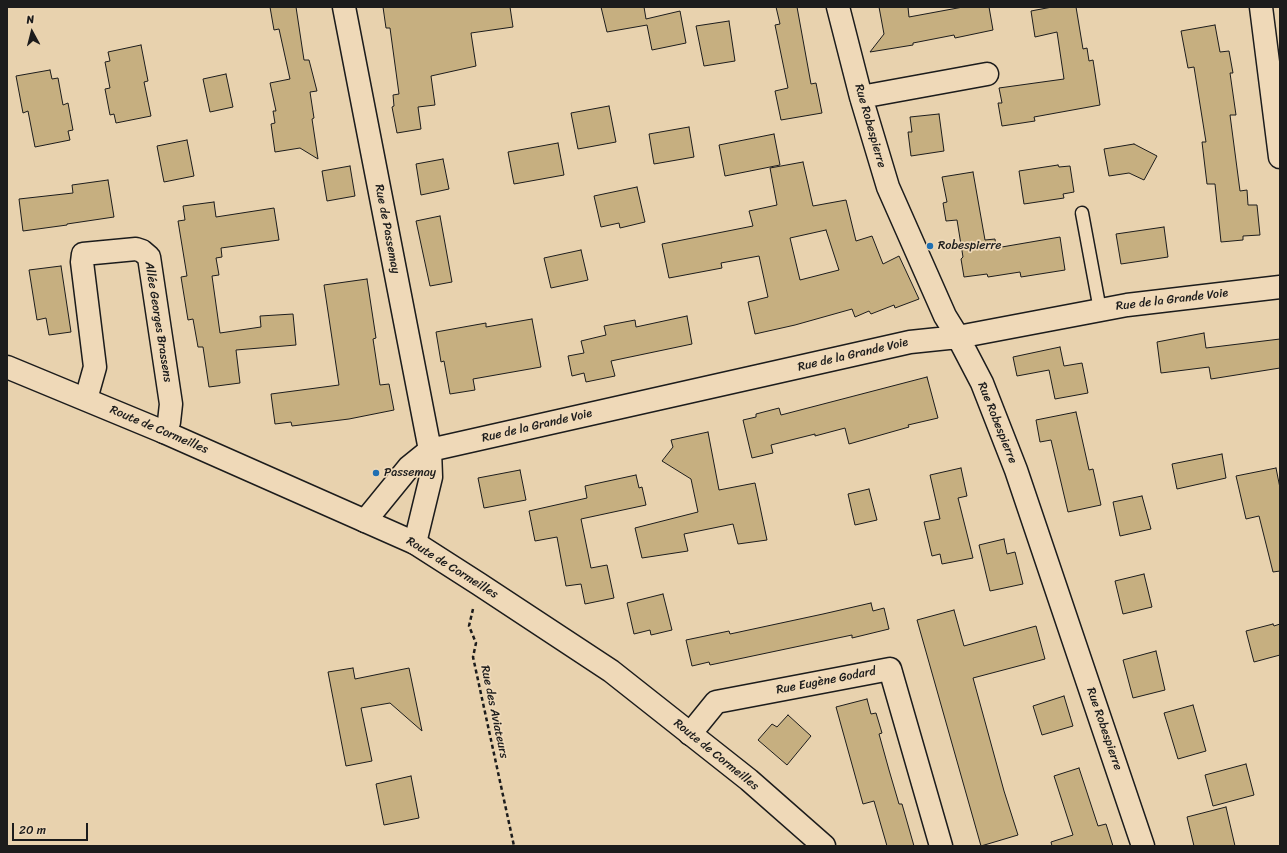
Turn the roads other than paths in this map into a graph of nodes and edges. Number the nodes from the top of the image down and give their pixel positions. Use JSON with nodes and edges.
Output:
{"nodes":[{"id":1,"x":344,"y":7,"type":"edge"},
{"id":2,"x":838,"y":7,"type":"edge"},
{"id":3,"x":1261,"y":7,"type":"edge"},
{"id":4,"x":987,"y":74,"type":"dead end"},
{"id":5,"x":861,"y":97,"type":"junction"},
{"id":6,"x":1280,"y":157,"type":"edge"},
{"id":7,"x":1082,"y":213,"type":"dead end"},
{"id":8,"x":1280,"y":286,"type":"edge"},
{"id":9,"x":1100,"y":310,"type":"junction"},
{"id":10,"x":958,"y":337,"type":"junction"},
{"id":11,"x":7,"y":367,"type":"edge"},
{"id":12,"x":86,"y":399,"type":"junction"},
{"id":13,"x":164,"y":432,"type":"junction"},
{"id":14,"x":430,"y":450,"type":"junction"},
{"id":15,"x":365,"y":521,"type":"junction"},
{"id":16,"x":415,"y":543,"type":"junction"},
{"id":17,"x":690,"y":734,"type":"junction"},
{"id":18,"x":824,"y":846,"type":"edge"},
{"id":19,"x":941,"y":846,"type":"edge"},
{"id":20,"x":1143,"y":846,"type":"edge"}],
"edges":[{"from":1,"to":14,"type":"street","name":"Rue de Passemay"},
{"from":2,"to":5,"type":"street","name":"Rue Robespierre"},
{"from":3,"to":6,"type":"street"},
{"from":4,"to":5,"type":"street"},
{"from":5,"to":10,"type":"street","name":"Rue Robespierre"},
{"from":7,"to":9,"type":"lane"},
{"from":8,"to":9,"type":"street","name":"Rue de la Grande Voie"},
{"from":9,"to":10,"type":"street","name":"Rue de la Grande Voie"},
{"from":10,"to":14,"type":"street","name":"Rue de la Grande Voie"},
{"from":10,"to":20,"type":"street","name":"Rue Robespierre"},
{"from":11,"to":12,"type":"street","name":"Route de Cormeilles"},
{"from":12,"to":13,"type":"street","name":"Route de Cormeilles"},
{"from":12,"to":13,"type":"street","name":"Allée Georges Brassens"},
{"from":13,"to":15,"type":"street","name":"Route de Cormeilles"},
{"from":14,"to":15,"type":"street","name":"Rue de la Grande Voie"},
{"from":14,"to":16,"type":"street"},
{"from":15,"to":16,"type":"street","name":"Route de Cormeilles"},
{"from":16,"to":17,"type":"street","name":"Route de Cormeilles"},
{"from":17,"to":18,"type":"street","name":"Route de Cormeilles"},
{"from":17,"to":19,"type":"street","name":"Rue Eugène Godard"}]}
